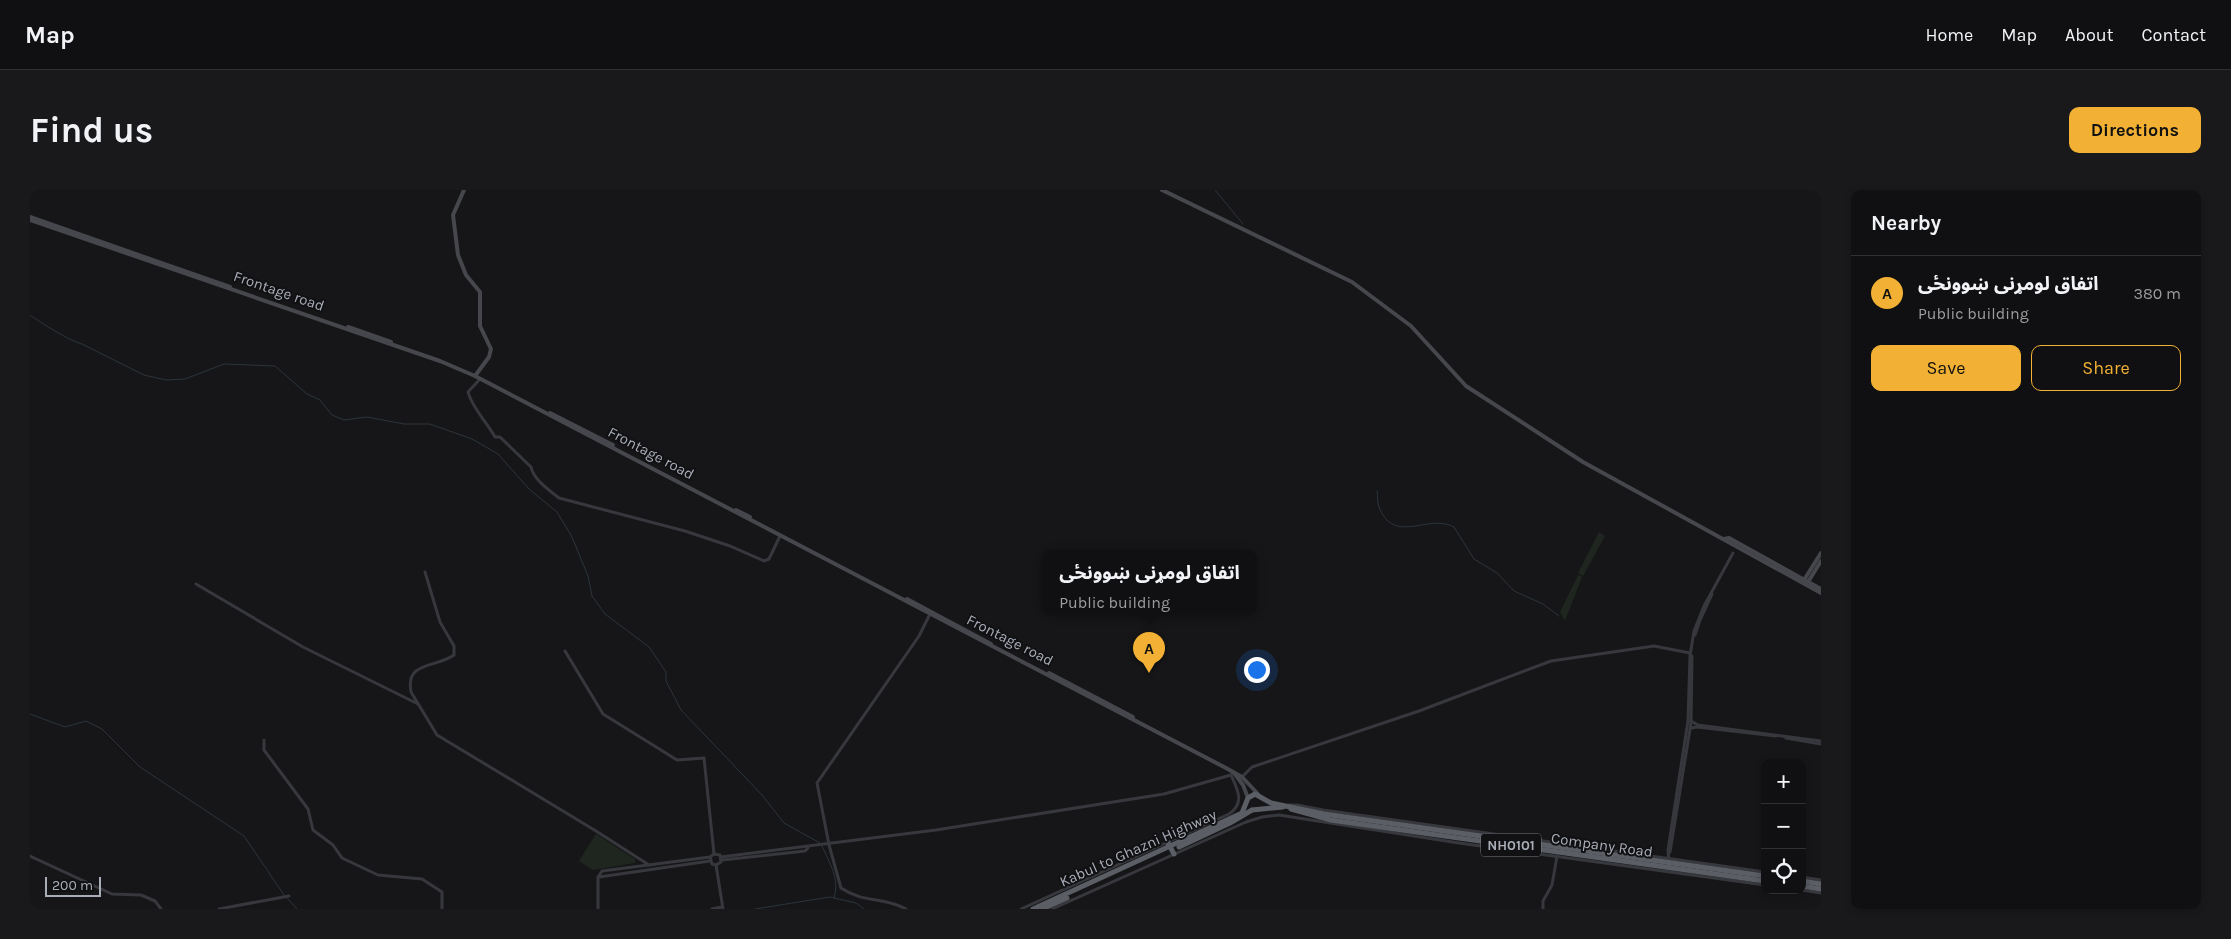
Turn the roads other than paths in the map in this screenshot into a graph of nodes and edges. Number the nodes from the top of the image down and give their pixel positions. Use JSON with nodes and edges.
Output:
{"nodes":[{"id":1,"x":464,"y":190,"type":"edge"},
{"id":2,"x":1162,"y":190,"type":"edge"},
{"id":3,"x":30,"y":218,"type":"edge"},
{"id":4,"x":475,"y":375,"type":"junction"},
{"id":5,"x":480,"y":379,"type":"junction"},
{"id":6,"x":780,"y":536,"type":"junction"},
{"id":7,"x":1724,"y":538,"type":"junction"},
{"id":8,"x":1737,"y":546,"type":"junction"},
{"id":9,"x":1821,"y":553,"type":"edge"},
{"id":10,"x":1821,"y":561,"type":"edge"},
{"id":11,"x":425,"y":572,"type":"dead end"},
{"id":12,"x":1806,"y":581,"type":"junction"},
{"id":13,"x":196,"y":584,"type":"dead end"},
{"id":14,"x":1713,"y":591,"type":"junction"},
{"id":15,"x":1821,"y":591,"type":"edge"},
{"id":16,"x":930,"y":613,"type":"junction"},
{"id":17,"x":565,"y":651,"type":"dead end"},
{"id":18,"x":1690,"y":653,"type":"junction"},
{"id":19,"x":1691,"y":663,"type":"junction"},
{"id":20,"x":419,"y":704,"type":"junction"},
{"id":21,"x":1690,"y":721,"type":"junction"},
{"id":22,"x":1689,"y":728,"type":"junction"},
{"id":23,"x":1776,"y":736,"type":"junction"},
{"id":24,"x":264,"y":740,"type":"dead end"},
{"id":25,"x":1821,"y":743,"type":"edge"},
{"id":26,"x":1232,"y":774,"type":"junction"},
{"id":27,"x":1242,"y":777,"type":"junction"},
{"id":28,"x":1260,"y":795,"type":"junction"},
{"id":29,"x":1247,"y":801,"type":"junction"},
{"id":30,"x":1252,"y":810,"type":"junction"},
{"id":31,"x":1259,"y":810,"type":"junction"},
{"id":32,"x":1192,"y":834,"type":"junction"},
{"id":33,"x":1459,"y":840,"type":"junction"},
{"id":34,"x":829,"y":845,"type":"junction"},
{"id":35,"x":1171,"y":848,"type":"junction"},
{"id":36,"x":714,"y":854,"type":"junction"},
{"id":37,"x":30,"y":856,"type":"edge"},
{"id":38,"x":1557,"y":856,"type":"junction"},
{"id":39,"x":1142,"y":857,"type":"junction"},
{"id":40,"x":710,"y":859,"type":"junction"},
{"id":41,"x":721,"y":859,"type":"junction"},
{"id":42,"x":649,"y":865,"type":"junction"},
{"id":43,"x":716,"y":865,"type":"junction"},
{"id":44,"x":1669,"y":865,"type":"junction"},
{"id":45,"x":1761,"y":874,"type":"edge"},
{"id":46,"x":598,"y":877,"type":"junction"},
{"id":47,"x":1806,"y":878,"type":"edge"},
{"id":48,"x":1094,"y":879,"type":"junction"},
{"id":49,"x":1761,"y":880,"type":"edge"},
{"id":50,"x":1104,"y":881,"type":"junction"},
{"id":51,"x":1806,"y":881,"type":"edge"},
{"id":52,"x":1821,"y":882,"type":"edge"},
{"id":53,"x":1761,"y":884,"type":"edge"},
{"id":54,"x":1806,"y":887,"type":"edge"},
{"id":55,"x":1821,"y":889,"type":"edge"},
{"id":56,"x":1806,"y":891,"type":"edge"},
{"id":57,"x":1821,"y":893,"type":"edge"},
{"id":58,"x":289,"y":896,"type":"dead end"},
{"id":59,"x":253,"y":902,"type":"junction"},
{"id":60,"x":722,"y":908,"type":"edge"},
{"id":61,"x":160,"y":909,"type":"edge"},
{"id":62,"x":219,"y":909,"type":"edge"},
{"id":63,"x":251,"y":909,"type":"edge"},
{"id":64,"x":442,"y":909,"type":"edge"},
{"id":65,"x":598,"y":909,"type":"edge"},
{"id":66,"x":712,"y":909,"type":"edge"},
{"id":67,"x":906,"y":909,"type":"edge"},
{"id":68,"x":1020,"y":909,"type":"edge"},
{"id":69,"x":1033,"y":909,"type":"edge"},
{"id":70,"x":1042,"y":909,"type":"edge"},
{"id":71,"x":1052,"y":909,"type":"edge"},
{"id":72,"x":1543,"y":909,"type":"edge"}],
"edges":[{"from":1,"to":4,"type":"main road"},
{"from":2,"to":7,"type":"main road"},
{"from":3,"to":4,"type":"main road","name":"Frontage road"},
{"from":4,"to":5,"type":"main road"},
{"from":4,"to":16,"type":"main road","name":"Frontage road"},
{"from":5,"to":6,"type":"main road"},
{"from":5,"to":6,"type":"street"},
{"from":6,"to":16,"type":"main road"},
{"from":7,"to":8,"type":"main road"},
{"from":7,"to":12,"type":"main road"},
{"from":8,"to":14,"type":"street"},
{"from":8,"to":15,"type":"main road"},
{"from":9,"to":12,"type":"main road"},
{"from":10,"to":12,"type":"main road"},
{"from":11,"to":20,"type":"street"},
{"from":12,"to":15,"type":"main road"},
{"from":13,"to":20,"type":"street"},
{"from":14,"to":18,"type":"street"},
{"from":14,"to":19,"type":"street"},
{"from":16,"to":26,"type":"main road","name":"Frontage road"},
{"from":16,"to":34,"type":"street"},
{"from":17,"to":36,"type":"street"},
{"from":18,"to":19,"type":"street"},
{"from":18,"to":27,"type":"street"},
{"from":19,"to":21,"type":"street"},
{"from":20,"to":42,"type":"street"},
{"from":21,"to":22,"type":"street"},
{"from":21,"to":23,"type":"street"},
{"from":22,"to":23,"type":"street"},
{"from":22,"to":44,"type":"street"},
{"from":23,"to":25,"type":"street"},
{"from":24,"to":64,"type":"street"},
{"from":26,"to":27,"type":"main road","name":"Frontage road"},
{"from":26,"to":29,"type":"main road"},
{"from":26,"to":32,"type":"street"},
{"from":26,"to":34,"type":"street"},
{"from":27,"to":28,"type":"main road","name":"Frontage road"},
{"from":28,"to":29,"type":"highway"},
{"from":28,"to":31,"type":"highway"},
{"from":28,"to":44,"type":"highway","name":"Company Road","number":"NH0101"},
{"from":29,"to":30,"type":"highway"},
{"from":29,"to":32,"type":"highway","name":"Kabul to Ghazni Highway"},
{"from":30,"to":31,"type":"highway","number":"NH0101"},
{"from":30,"to":35,"type":"highway","name":"Kabul to Ghazni Highway"},
{"from":31,"to":33,"type":"highway","name":"Company Road","number":"NH0101"},
{"from":32,"to":35,"type":"highway","name":"Kabul to Ghazni Highway"},
{"from":33,"to":35,"type":"street"},
{"from":33,"to":38,"type":"street"},
{"from":33,"to":44,"type":"highway","name":"Company Road","number":"NH0101"},
{"from":34,"to":41,"type":"street"},
{"from":34,"to":67,"type":"street"},
{"from":35,"to":39,"type":"highway","name":"Kabul to Ghazni Highway"},
{"from":35,"to":50,"type":"highway","name":"Kabul to Ghazni Highway"},
{"from":36,"to":40,"type":"street"},
{"from":36,"to":41,"type":"street"},
{"from":37,"to":61,"type":"street"},
{"from":38,"to":44,"type":"street"},
{"from":38,"to":72,"type":"street"},
{"from":39,"to":48,"type":"street"},
{"from":39,"to":50,"type":"highway","name":"Kabul to Ghazni Highway"},
{"from":40,"to":42,"type":"street"},
{"from":40,"to":43,"type":"street"},
{"from":40,"to":46,"type":"street"},
{"from":41,"to":43,"type":"street"},
{"from":42,"to":46,"type":"street"},
{"from":43,"to":60,"type":"street"},
{"from":44,"to":45,"type":"highway","name":"Company Road","number":"NH0101"},
{"from":44,"to":49,"type":"highway","name":"Company Road","number":"NH0101"},
{"from":44,"to":53,"type":"street"},
{"from":46,"to":65,"type":"street"},
{"from":47,"to":52,"type":"street"},
{"from":48,"to":50,"type":"highway","name":"Kabul to Ghazni Highway"},
{"from":48,"to":68,"type":"street"},
{"from":48,"to":69,"type":"highway","name":"Kabul to Ghazni Highway"},
{"from":50,"to":70,"type":"highway","name":"Kabul to Ghazni Highway"},
{"from":50,"to":71,"type":"street"},
{"from":51,"to":52,"type":"highway"},
{"from":54,"to":55,"type":"highway"},
{"from":56,"to":57,"type":"street"},
{"from":58,"to":59,"type":"street"},
{"from":59,"to":62,"type":"street"},
{"from":59,"to":63,"type":"street"},
{"from":60,"to":66,"type":"street"}]}
